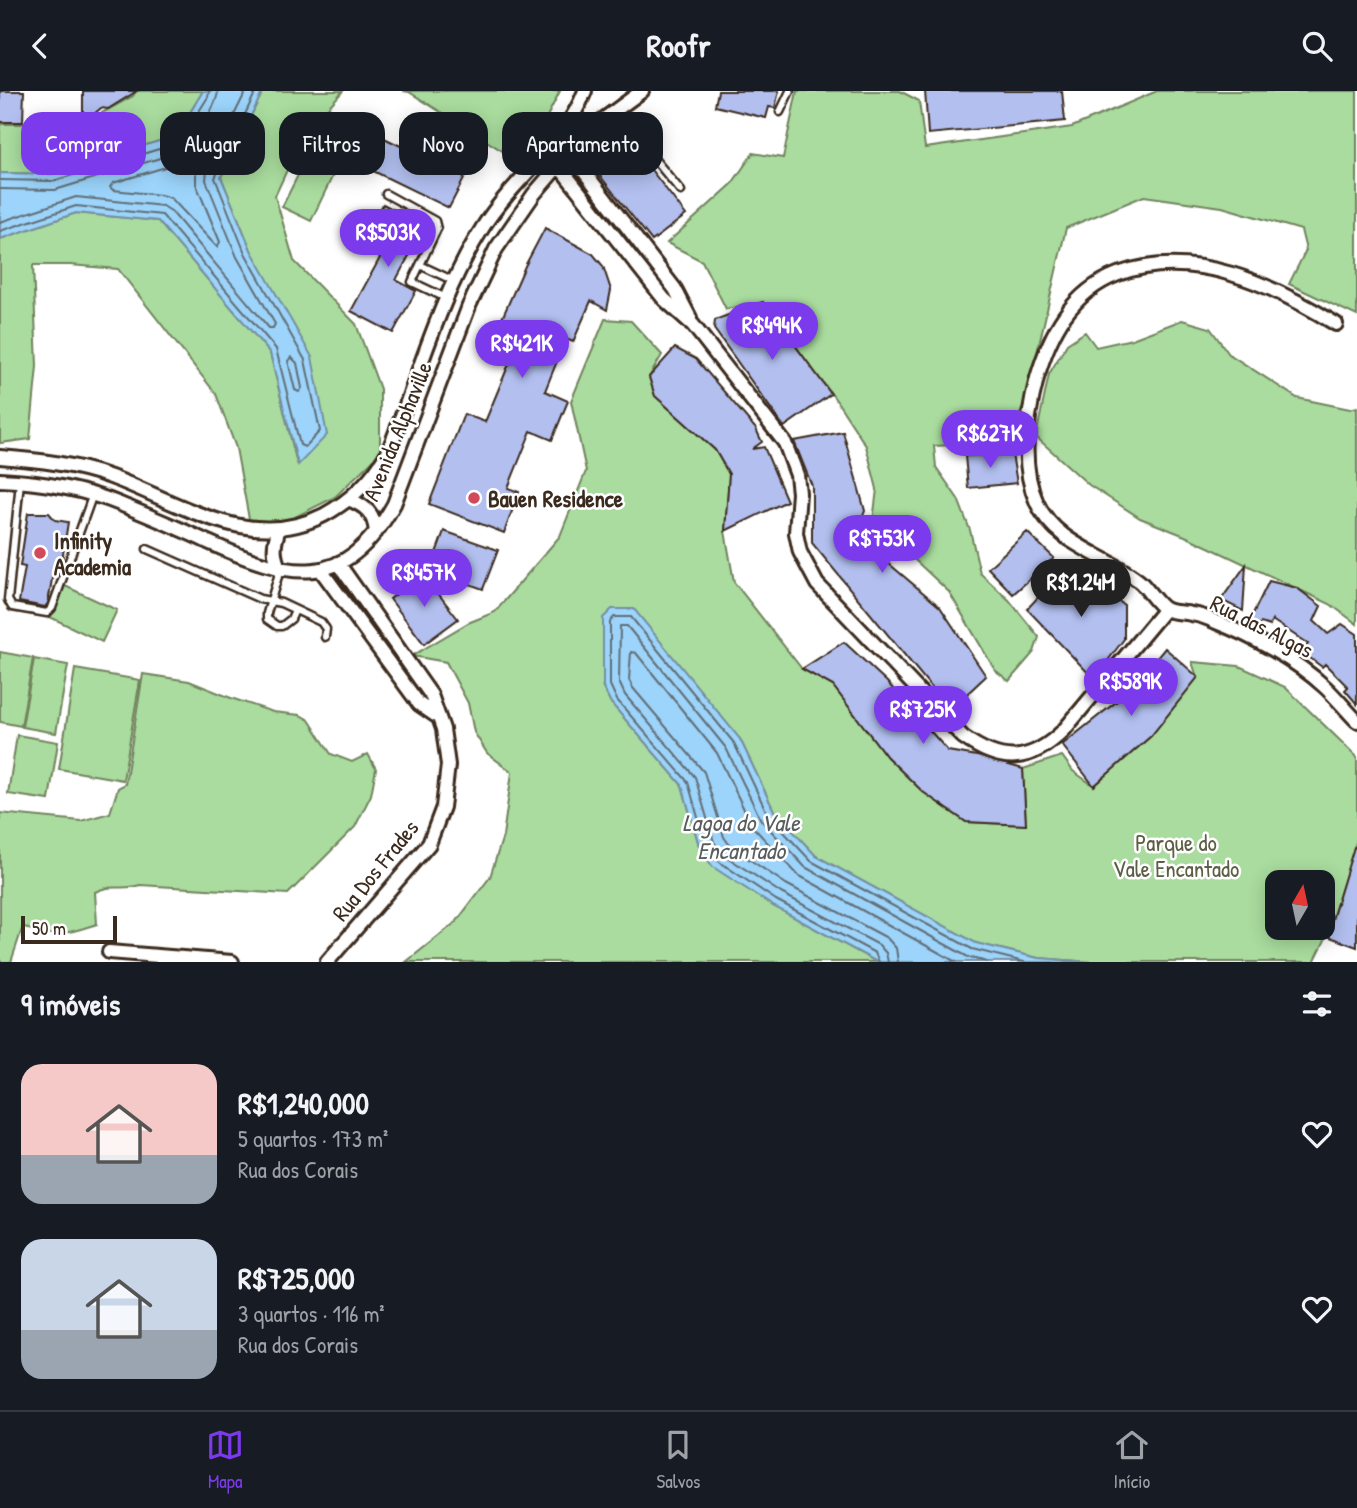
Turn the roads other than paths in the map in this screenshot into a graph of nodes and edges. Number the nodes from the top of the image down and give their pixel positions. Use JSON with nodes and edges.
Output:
{"nodes":[{"id":1,"x":585,"y":91,"type":"edge"},
{"id":2,"x":642,"y":91,"type":"edge"},
{"id":3,"x":790,"y":91,"type":"edge"},
{"id":4,"x":614,"y":111,"type":"joint"},
{"id":5,"x":780,"y":112,"type":"dead end"},
{"id":6,"x":550,"y":175,"type":"edge"},
{"id":7,"x":566,"y":175,"type":"edge"},
{"id":8,"x":587,"y":175,"type":"edge"},
{"id":9,"x":681,"y":191,"type":"dead end"},
{"id":10,"x":386,"y":194,"type":"dead end"},
{"id":11,"x":650,"y":256,"type":"junction"},
{"id":12,"x":420,"y":265,"type":"junction"},
{"id":13,"x":637,"y":266,"type":"junction"},
{"id":14,"x":454,"y":281,"type":"junction"},
{"id":15,"x":446,"y":298,"type":"junction"},
{"id":16,"x":1336,"y":324,"type":"dead end"},
{"id":17,"x":693,"y":325,"type":"junction"},
{"id":18,"x":0,"y":457,"type":"edge"},
{"id":19,"x":0,"y":480,"type":"edge"},
{"id":20,"x":20,"y":480,"type":"junction"},
{"id":21,"x":93,"y":494,"type":"junction"},
{"id":22,"x":348,"y":499,"type":"junction"},
{"id":23,"x":279,"y":529,"type":"junction"},
{"id":24,"x":376,"y":533,"type":"junction"},
{"id":25,"x":147,"y":549,"type":"dead end"},
{"id":26,"x":338,"y":563,"type":"junction"},
{"id":27,"x":320,"y":569,"type":"junction"},
{"id":28,"x":280,"y":570,"type":"junction"},
{"id":29,"x":271,"y":601,"type":"junction"},
{"id":30,"x":1165,"y":609,"type":"junction"},
{"id":31,"x":295,"y":610,"type":"junction"},
{"id":32,"x":326,"y":637,"type":"dead end"},
{"id":33,"x":408,"y":662,"type":"junction"},
{"id":34,"x":395,"y":671,"type":"junction"},
{"id":35,"x":438,"y":717,"type":"junction"},
{"id":36,"x":1357,"y":721,"type":"edge"},
{"id":37,"x":109,"y":952,"type":"dead end"},
{"id":38,"x":232,"y":962,"type":"edge"},
{"id":39,"x":327,"y":962,"type":"edge"}],
"edges":[{"from":1,"to":14,"type":"street","name":"Avenida Alphaville"},
{"from":2,"to":4,"type":"street","name":"Avenida Alphaville"},
{"from":3,"to":5,"type":"lane"},
{"from":4,"to":9,"type":"lane"},
{"from":6,"to":24,"type":"street","name":"Avenida Alphaville"},
{"from":7,"to":13,"type":"street"},
{"from":8,"to":11,"type":"street"},
{"from":10,"to":12,"type":"lane"},
{"from":11,"to":13,"type":"street"},
{"from":11,"to":17,"type":"street"},
{"from":12,"to":14,"type":"lane"},
{"from":12,"to":15,"type":"lane"},
{"from":13,"to":17,"type":"street"},
{"from":14,"to":15,"type":"street","name":"Avenida Alphaville"},
{"from":15,"to":22,"type":"street","name":"Avenida Alphaville"},
{"from":16,"to":30,"type":"street"},
{"from":17,"to":30,"type":"street"},
{"from":18,"to":23,"type":"street","name":"Avenida Alphaville"},
{"from":19,"to":20,"type":"street","name":"Avenida Alphaville"},
{"from":20,"to":21,"type":"street","name":"Avenida Alphaville"},
{"from":20,"to":21,"type":"lane"},
{"from":21,"to":28,"type":"street","name":"Avenida Alphaville"},
{"from":22,"to":23,"type":"street","name":"Avenida Alphaville"},
{"from":22,"to":24,"type":"street"},
{"from":23,"to":28,"type":"street"},
{"from":24,"to":26,"type":"street","name":"Avenida Alphaville"},
{"from":25,"to":29,"type":"lane"},
{"from":26,"to":27,"type":"street","name":"Avenida Alphaville"},
{"from":26,"to":33,"type":"street"},
{"from":27,"to":28,"type":"street","name":"Avenida Alphaville"},
{"from":27,"to":34,"type":"street"},
{"from":28,"to":29,"type":"lane"},
{"from":29,"to":31,"type":"lane"},
{"from":29,"to":31,"type":"lane"},
{"from":30,"to":36,"type":"street","name":"Rua das Algas"},
{"from":31,"to":32,"type":"lane"},
{"from":33,"to":34,"type":"street"},
{"from":33,"to":35,"type":"street","name":"Rua Dos Frades"},
{"from":34,"to":35,"type":"street"},
{"from":35,"to":39,"type":"street","name":"Rua Dos Frades"},
{"from":37,"to":38,"type":"street"}]}
